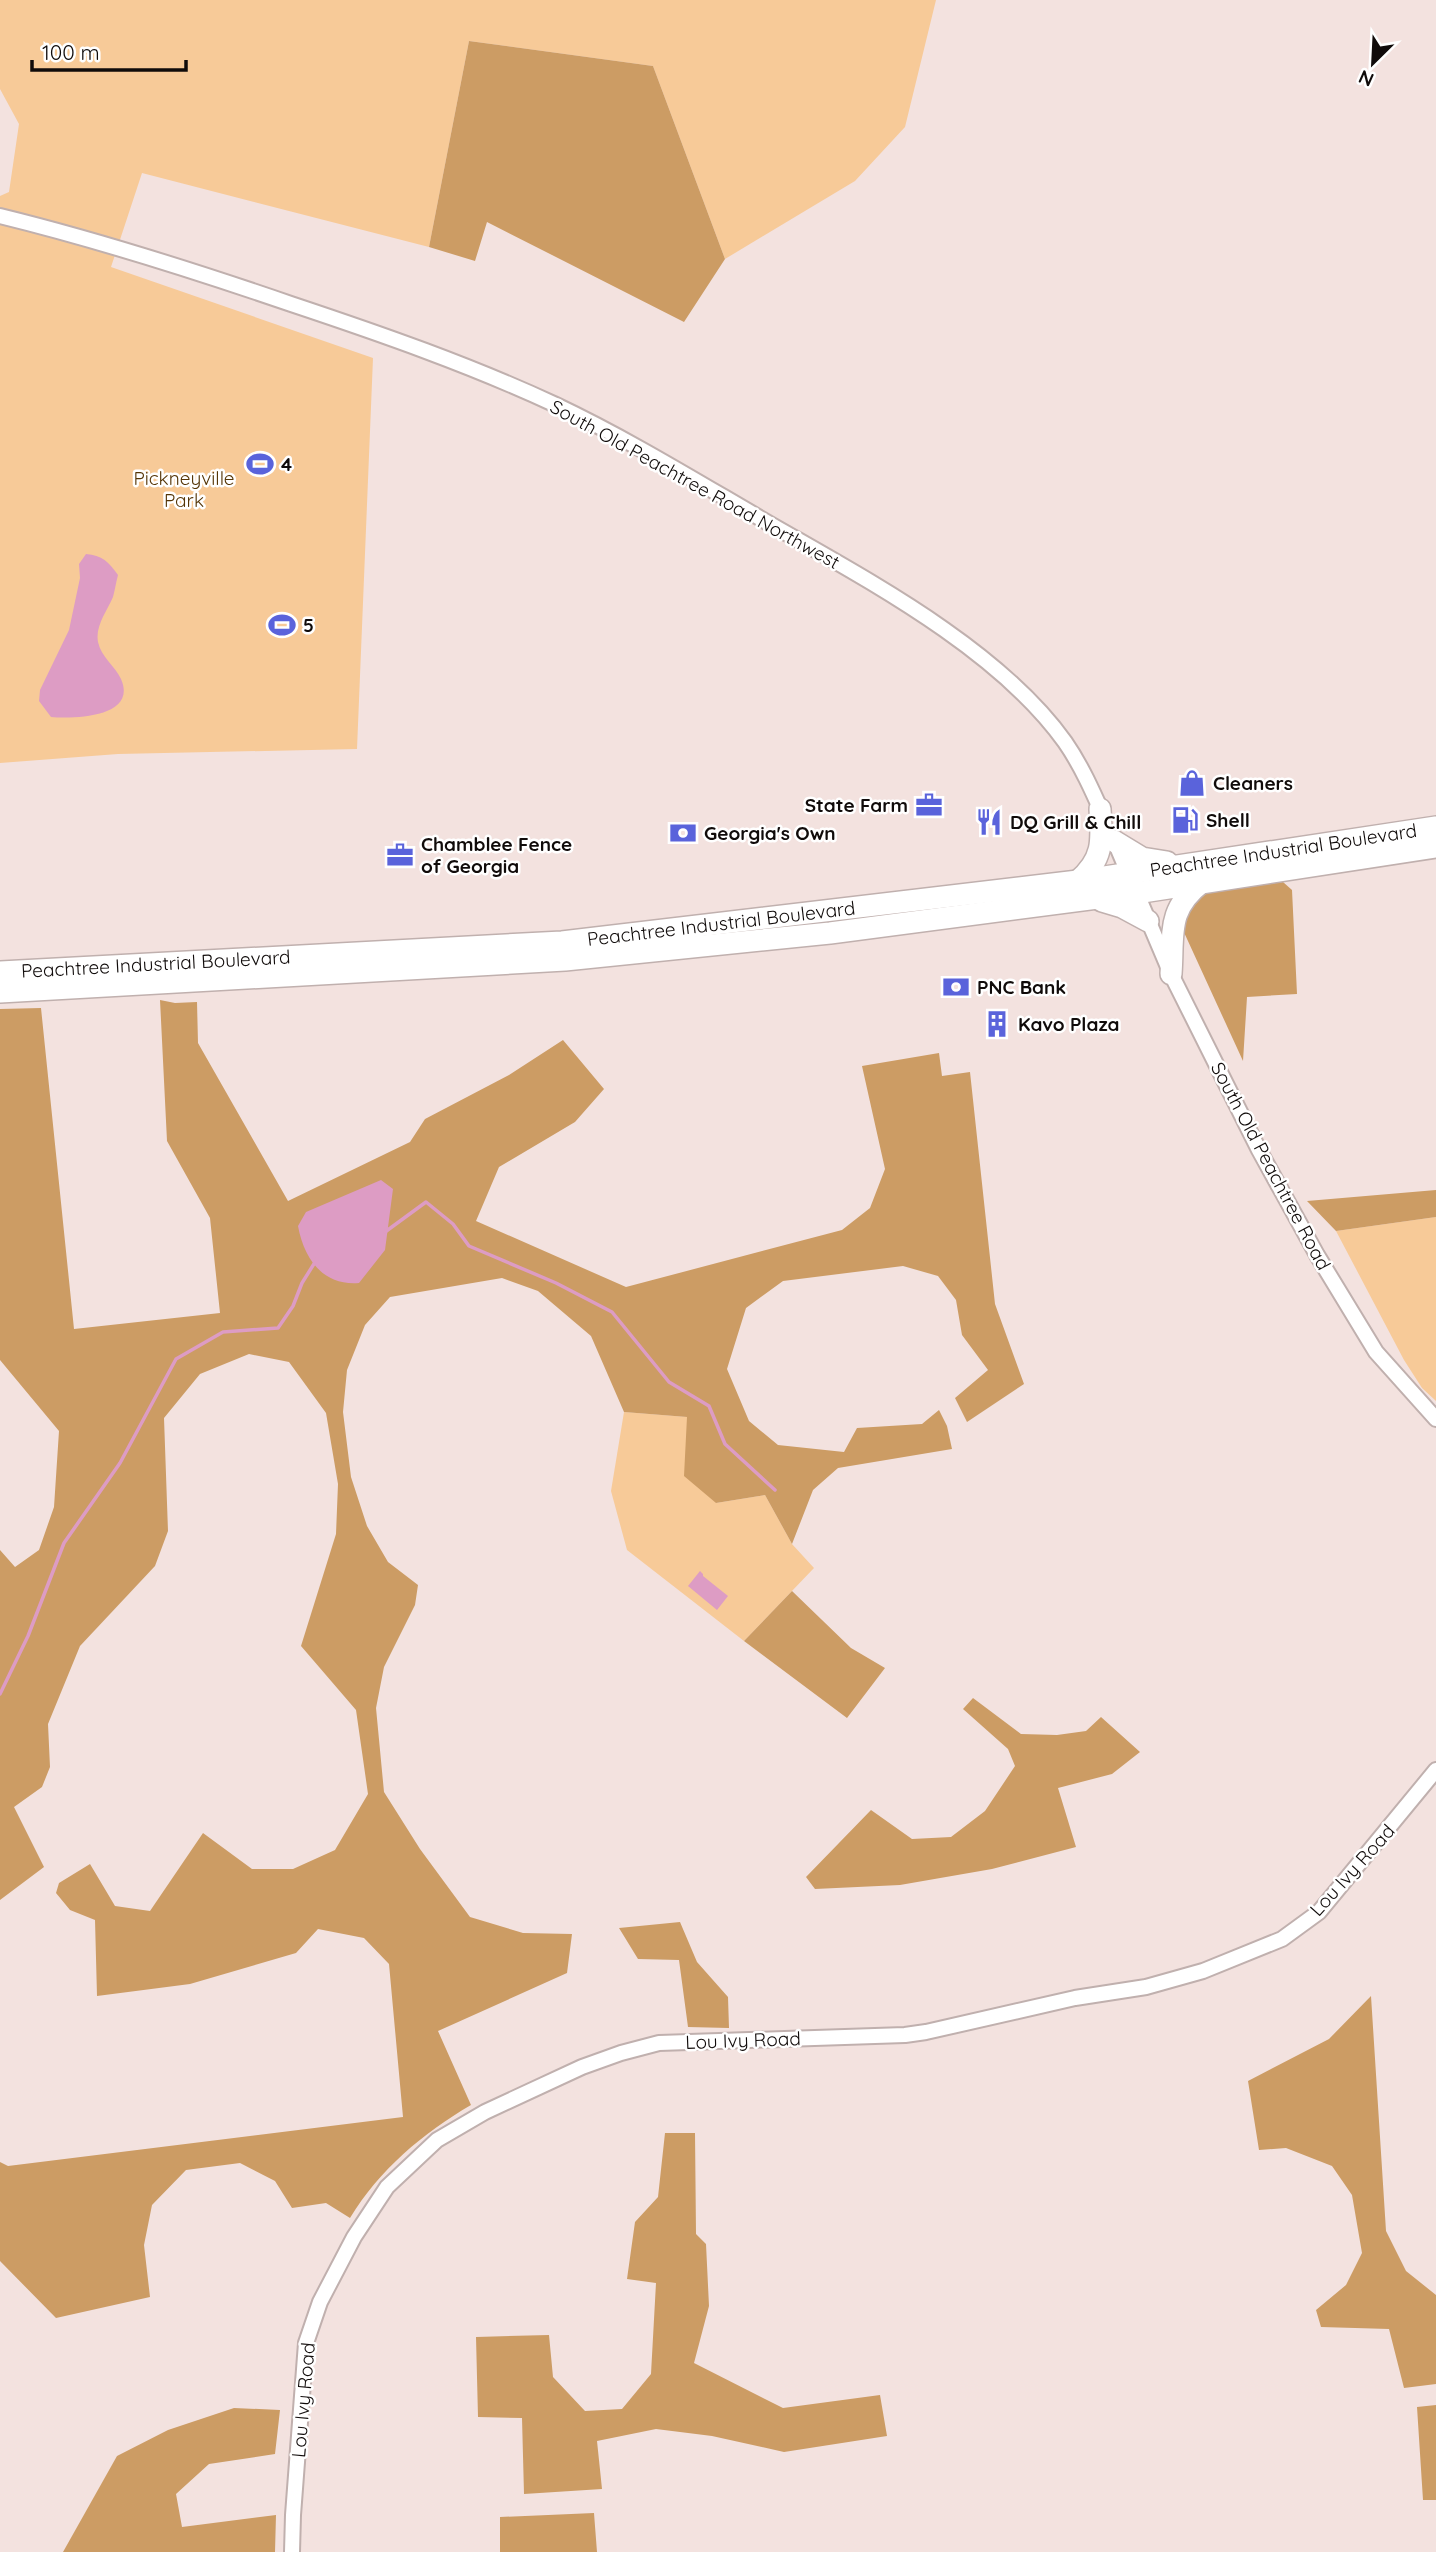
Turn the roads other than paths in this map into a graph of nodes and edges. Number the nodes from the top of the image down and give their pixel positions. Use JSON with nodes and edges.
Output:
{"nodes":[{"id":1,"x":0,"y":215,"type":"edge"},
{"id":2,"x":1100,"y":809,"type":"junction"},
{"id":3,"x":1436,"y":827,"type":"edge"},
{"id":4,"x":1114,"y":841,"type":"junction"},
{"id":5,"x":1436,"y":847,"type":"edge"},
{"id":6,"x":1196,"y":873,"type":"junction"},
{"id":7,"x":1132,"y":883,"type":"junction"},
{"id":8,"x":1082,"y":890,"type":"junction"},
{"id":9,"x":1148,"y":921,"type":"junction"},
{"id":10,"x":0,"y":972,"type":"edge"},
{"id":11,"x":1171,"y":974,"type":"junction"},
{"id":12,"x":0,"y":992,"type":"edge"},
{"id":13,"x":1436,"y":1419,"type":"edge"},
{"id":14,"x":1436,"y":1770,"type":"edge"},
{"id":15,"x":292,"y":2552,"type":"edge"}],
"edges":[{"from":1,"to":2,"type":"street","name":"South Old Peachtree Road Northwest"},
{"from":2,"to":4,"type":"street","name":"South Old Peachtree Road Northwest"},
{"from":2,"to":8,"type":"highway"},
{"from":3,"to":6,"type":"highway","name":"Peachtree Industrial Boulevard"},
{"from":4,"to":6,"type":"highway"},
{"from":4,"to":7,"type":"street","name":"South Old Peachtree Road Northwest"},
{"from":5,"to":6,"type":"highway","name":"Peachtree Industrial Boulevard"},
{"from":6,"to":7,"type":"highway","name":"Peachtree Industrial Boulevard"},
{"from":6,"to":11,"type":"highway"},
{"from":7,"to":8,"type":"highway","name":"Peachtree Industrial Boulevard"},
{"from":7,"to":9,"type":"street","name":"South Old Peachtree Road"},
{"from":8,"to":9,"type":"highway"},
{"from":8,"to":10,"type":"highway","name":"Peachtree Industrial Boulevard"},
{"from":8,"to":12,"type":"highway","name":"Peachtree Industrial Boulevard"},
{"from":9,"to":11,"type":"street","name":"South Old Peachtree Road"},
{"from":11,"to":13,"type":"street","name":"South Old Peachtree Road"},
{"from":14,"to":15,"type":"street","name":"Lou Ivy Road"}]}
